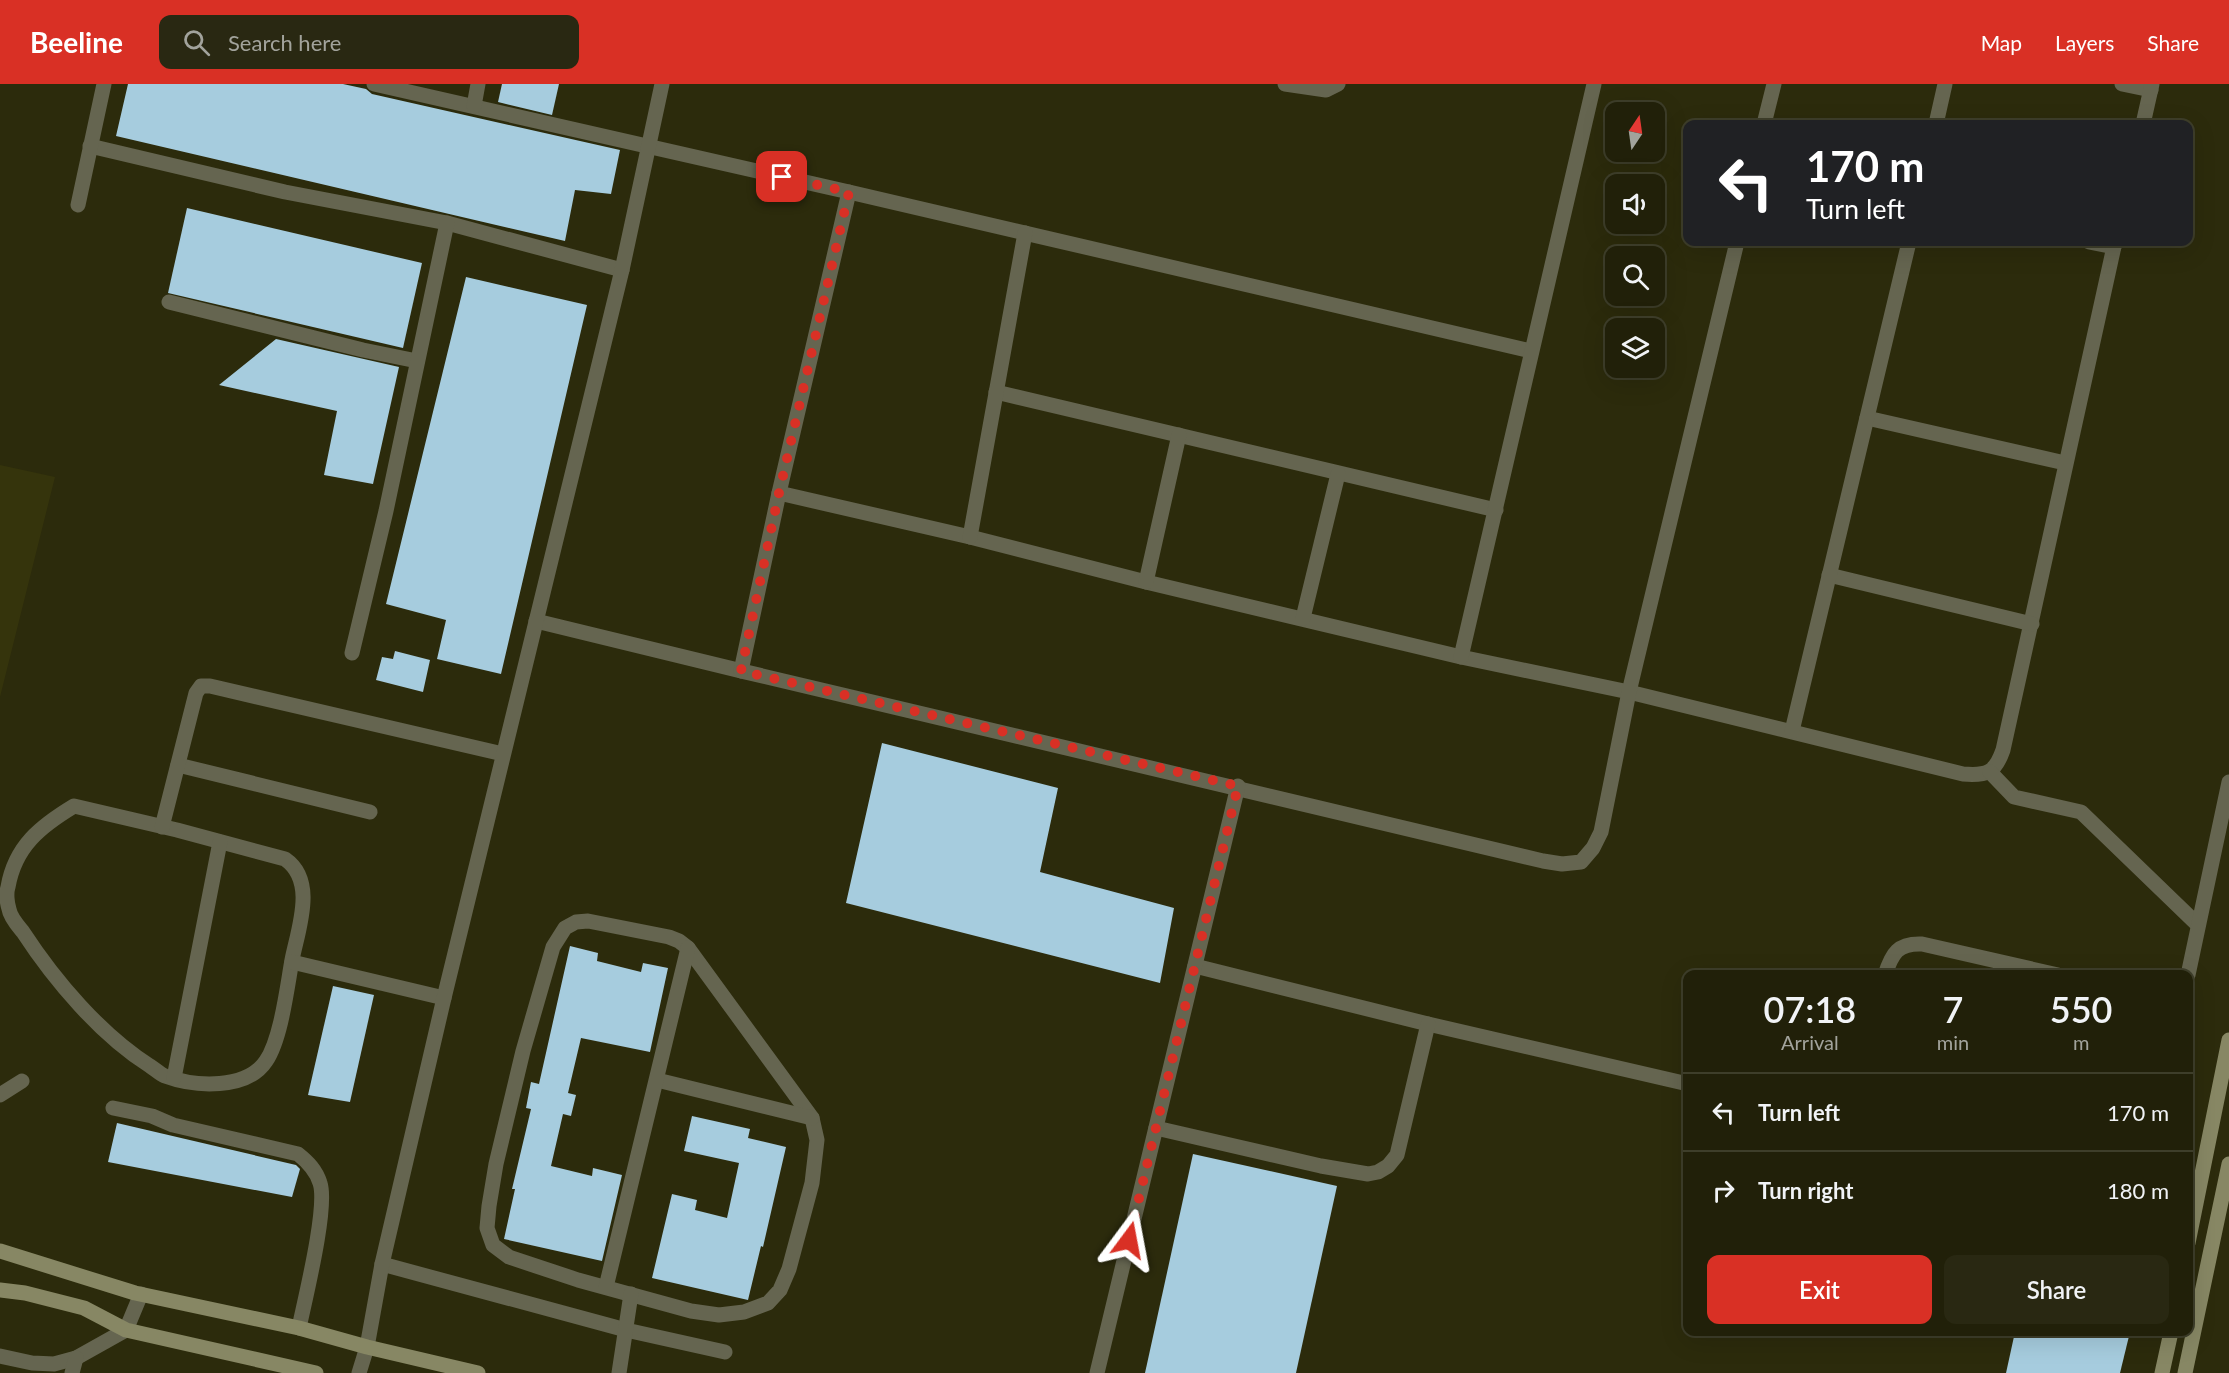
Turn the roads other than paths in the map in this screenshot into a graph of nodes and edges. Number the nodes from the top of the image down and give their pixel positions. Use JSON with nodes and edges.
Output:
{"nodes":[{"id":1,"x":104,"y":84,"type":"edge"},
{"id":2,"x":374,"y":84,"type":"edge"},
{"id":3,"x":478,"y":84,"type":"edge"},
{"id":4,"x":663,"y":84,"type":"edge"},
{"id":5,"x":1285,"y":84,"type":"edge"},
{"id":6,"x":1338,"y":84,"type":"edge"},
{"id":7,"x":1594,"y":84,"type":"edge"},
{"id":8,"x":1774,"y":84,"type":"edge"},
{"id":9,"x":1945,"y":84,"type":"edge"},
{"id":10,"x":2122,"y":84,"type":"edge"},
{"id":11,"x":2151,"y":87,"type":"edge"},
{"id":12,"x":474,"y":106,"type":"junction"},
{"id":13,"x":1765,"y":120,"type":"edge"},
{"id":14,"x":1937,"y":120,"type":"edge"},
{"id":15,"x":2144,"y":120,"type":"edge"},
{"id":16,"x":90,"y":146,"type":"junction"},
{"id":17,"x":648,"y":148,"type":"junction"},
{"id":18,"x":849,"y":192,"type":"junction"},
{"id":19,"x":78,"y":205,"type":"dead end"},
{"id":20,"x":447,"y":223,"type":"junction"},
{"id":21,"x":1025,"y":233,"type":"junction"},
{"id":22,"x":1736,"y":246,"type":"edge"},
{"id":23,"x":1908,"y":246,"type":"edge"},
{"id":24,"x":2114,"y":246,"type":"edge"},
{"id":25,"x":622,"y":270,"type":"junction"},
{"id":26,"x":169,"y":302,"type":"dead end"},
{"id":27,"x":1531,"y":351,"type":"junction"},
{"id":28,"x":417,"y":361,"type":"junction"},
{"id":29,"x":996,"y":392,"type":"junction"},
{"id":30,"x":1867,"y":418,"type":"junction"},
{"id":31,"x":1179,"y":435,"type":"junction"},
{"id":32,"x":2065,"y":463,"type":"junction"},
{"id":33,"x":1338,"y":474,"type":"junction"},
{"id":34,"x":779,"y":493,"type":"junction"},
{"id":35,"x":1496,"y":510,"type":"junction"},
{"id":36,"x":970,"y":537,"type":"junction"},
{"id":37,"x":1828,"y":575,"type":"junction"},
{"id":38,"x":1146,"y":582,"type":"junction"},
{"id":39,"x":1303,"y":618,"type":"junction"},
{"id":40,"x":537,"y":621,"type":"junction"},
{"id":41,"x":2032,"y":624,"type":"junction"},
{"id":42,"x":352,"y":653,"type":"dead end"},
{"id":43,"x":1461,"y":657,"type":"junction"},
{"id":44,"x":741,"y":671,"type":"junction"},
{"id":45,"x":1629,"y":692,"type":"junction"},
{"id":46,"x":1792,"y":731,"type":"junction"},
{"id":47,"x":503,"y":753,"type":"junction"},
{"id":48,"x":178,"y":765,"type":"junction"},
{"id":49,"x":1990,"y":772,"type":"junction"},
{"id":50,"x":2229,"y":782,"type":"edge"},
{"id":51,"x":1238,"y":786,"type":"junction"},
{"id":52,"x":370,"y":812,"type":"dead end"},
{"id":53,"x":162,"y":827,"type":"junction"},
{"id":54,"x":220,"y":842,"type":"junction"},
{"id":55,"x":2198,"y":925,"type":"junction"},
{"id":56,"x":688,"y":948,"type":"junction"},
{"id":57,"x":292,"y":962,"type":"junction"},
{"id":58,"x":1195,"y":966,"type":"junction"},
{"id":59,"x":1887,"y":970,"type":"edge"},
{"id":60,"x":2036,"y":970,"type":"edge"},
{"id":61,"x":2189,"y":970,"type":"edge"},
{"id":62,"x":444,"y":998,"type":"junction"},
{"id":63,"x":1428,"y":1024,"type":"junction"},
{"id":64,"x":2229,"y":1040,"type":"edge"},
{"id":65,"x":174,"y":1078,"type":"junction"},
{"id":66,"x":657,"y":1080,"type":"junction"},
{"id":67,"x":22,"y":1081,"type":"dead end"},
{"id":68,"x":1683,"y":1083,"type":"edge"},
{"id":69,"x":0,"y":1095,"type":"edge"},
{"id":70,"x":113,"y":1108,"type":"dead end"},
{"id":71,"x":812,"y":1118,"type":"junction"},
{"id":72,"x":1156,"y":1128,"type":"junction"},
{"id":73,"x":2229,"y":1164,"type":"edge"},
{"id":74,"x":2193,"y":1199,"type":"edge"},
{"id":75,"x":0,"y":1251,"type":"edge"},
{"id":76,"x":382,"y":1264,"type":"junction"},
{"id":77,"x":606,"y":1287,"type":"junction"},
{"id":78,"x":0,"y":1290,"type":"edge"},
{"id":79,"x":141,"y":1294,"type":"junction"},
{"id":80,"x":631,"y":1294,"type":"junction"},
{"id":81,"x":299,"y":1328,"type":"junction"},
{"id":82,"x":126,"y":1330,"type":"junction"},
{"id":83,"x":626,"y":1330,"type":"junction"},
{"id":84,"x":2193,"y":1335,"type":"edge"},
{"id":85,"x":2170,"y":1336,"type":"edge"},
{"id":86,"x":2193,"y":1336,"type":"edge"},
{"id":87,"x":367,"y":1347,"type":"junction"},
{"id":88,"x":725,"y":1352,"type":"dead end"},
{"id":89,"x":0,"y":1356,"type":"edge"},
{"id":90,"x":74,"y":1365,"type":"edge"},
{"id":91,"x":316,"y":1373,"type":"edge"},
{"id":92,"x":359,"y":1373,"type":"edge"},
{"id":93,"x":478,"y":1373,"type":"edge"},
{"id":94,"x":619,"y":1373,"type":"edge"},
{"id":95,"x":1097,"y":1373,"type":"edge"},
{"id":96,"x":2162,"y":1373,"type":"edge"},
{"id":97,"x":2185,"y":1373,"type":"edge"}],
"edges":[{"from":1,"to":16,"type":"street"},
{"from":2,"to":12,"type":"street"},
{"from":3,"to":12,"type":"street"},
{"from":4,"to":17,"type":"street"},
{"from":5,"to":6,"type":"street"},
{"from":7,"to":27,"type":"street"},
{"from":8,"to":13,"type":"street"},
{"from":9,"to":14,"type":"street"},
{"from":10,"to":11,"type":"street"},
{"from":11,"to":15,"type":"street"},
{"from":12,"to":17,"type":"street"},
{"from":16,"to":19,"type":"street"},
{"from":16,"to":20,"type":"street"},
{"from":17,"to":18,"type":"street"},
{"from":17,"to":25,"type":"street"},
{"from":18,"to":21,"type":"street"},
{"from":18,"to":34,"type":"street"},
{"from":20,"to":25,"type":"street"},
{"from":20,"to":28,"type":"street"},
{"from":21,"to":27,"type":"street"},
{"from":21,"to":29,"type":"street"},
{"from":22,"to":45,"type":"street"},
{"from":23,"to":30,"type":"street"},
{"from":24,"to":32,"type":"street"},
{"from":25,"to":40,"type":"street"},
{"from":26,"to":28,"type":"street"},
{"from":27,"to":35,"type":"street"},
{"from":28,"to":42,"type":"street"},
{"from":29,"to":31,"type":"street"},
{"from":29,"to":36,"type":"street"},
{"from":30,"to":32,"type":"street"},
{"from":30,"to":37,"type":"street"},
{"from":31,"to":33,"type":"street"},
{"from":31,"to":38,"type":"street"},
{"from":32,"to":41,"type":"street"},
{"from":33,"to":35,"type":"street"},
{"from":33,"to":39,"type":"street"},
{"from":34,"to":36,"type":"street"},
{"from":34,"to":44,"type":"street"},
{"from":35,"to":43,"type":"street"},
{"from":36,"to":38,"type":"street"},
{"from":37,"to":41,"type":"street"},
{"from":37,"to":46,"type":"street"},
{"from":38,"to":39,"type":"street"},
{"from":39,"to":43,"type":"street"},
{"from":40,"to":44,"type":"street"},
{"from":40,"to":47,"type":"street"},
{"from":41,"to":49,"type":"street"},
{"from":43,"to":45,"type":"street"},
{"from":44,"to":51,"type":"street"},
{"from":45,"to":46,"type":"street"},
{"from":45,"to":51,"type":"street"},
{"from":46,"to":49,"type":"street"},
{"from":47,"to":48,"type":"street"},
{"from":47,"to":62,"type":"street"},
{"from":48,"to":52,"type":"street"},
{"from":48,"to":53,"type":"street"},
{"from":49,"to":55,"type":"street"},
{"from":50,"to":55,"type":"street"},
{"from":51,"to":58,"type":"street"},
{"from":53,"to":54,"type":"street"},
{"from":53,"to":65,"type":"street"},
{"from":54,"to":57,"type":"street"},
{"from":54,"to":65,"type":"street"},
{"from":55,"to":61,"type":"street"},
{"from":56,"to":66,"type":"street"},
{"from":56,"to":71,"type":"street"},
{"from":56,"to":77,"type":"street"},
{"from":57,"to":62,"type":"street"},
{"from":57,"to":65,"type":"street"},
{"from":58,"to":63,"type":"street"},
{"from":58,"to":72,"type":"street"},
{"from":59,"to":60,"type":"street"},
{"from":62,"to":76,"type":"street"},
{"from":63,"to":68,"type":"street"},
{"from":63,"to":72,"type":"street"},
{"from":64,"to":74,"type":"street"},
{"from":66,"to":71,"type":"street"},
{"from":66,"to":77,"type":"street"},
{"from":67,"to":69,"type":"street"},
{"from":70,"to":81,"type":"street"},
{"from":71,"to":80,"type":"street"},
{"from":72,"to":95,"type":"street"},
{"from":73,"to":84,"type":"street"},
{"from":75,"to":79,"type":"street"},
{"from":76,"to":83,"type":"street"},
{"from":76,"to":87,"type":"street"},
{"from":77,"to":80,"type":"street"},
{"from":78,"to":82,"type":"street"},
{"from":79,"to":81,"type":"street"},
{"from":79,"to":82,"type":"street"},
{"from":80,"to":83,"type":"street"},
{"from":81,"to":87,"type":"street"},
{"from":82,"to":90,"type":"street"},
{"from":82,"to":91,"type":"street"},
{"from":83,"to":88,"type":"street"},
{"from":83,"to":94,"type":"street"},
{"from":85,"to":96,"type":"street"},
{"from":86,"to":97,"type":"street"},
{"from":87,"to":92,"type":"street"},
{"from":87,"to":93,"type":"street"},
{"from":89,"to":90,"type":"street"}]}
